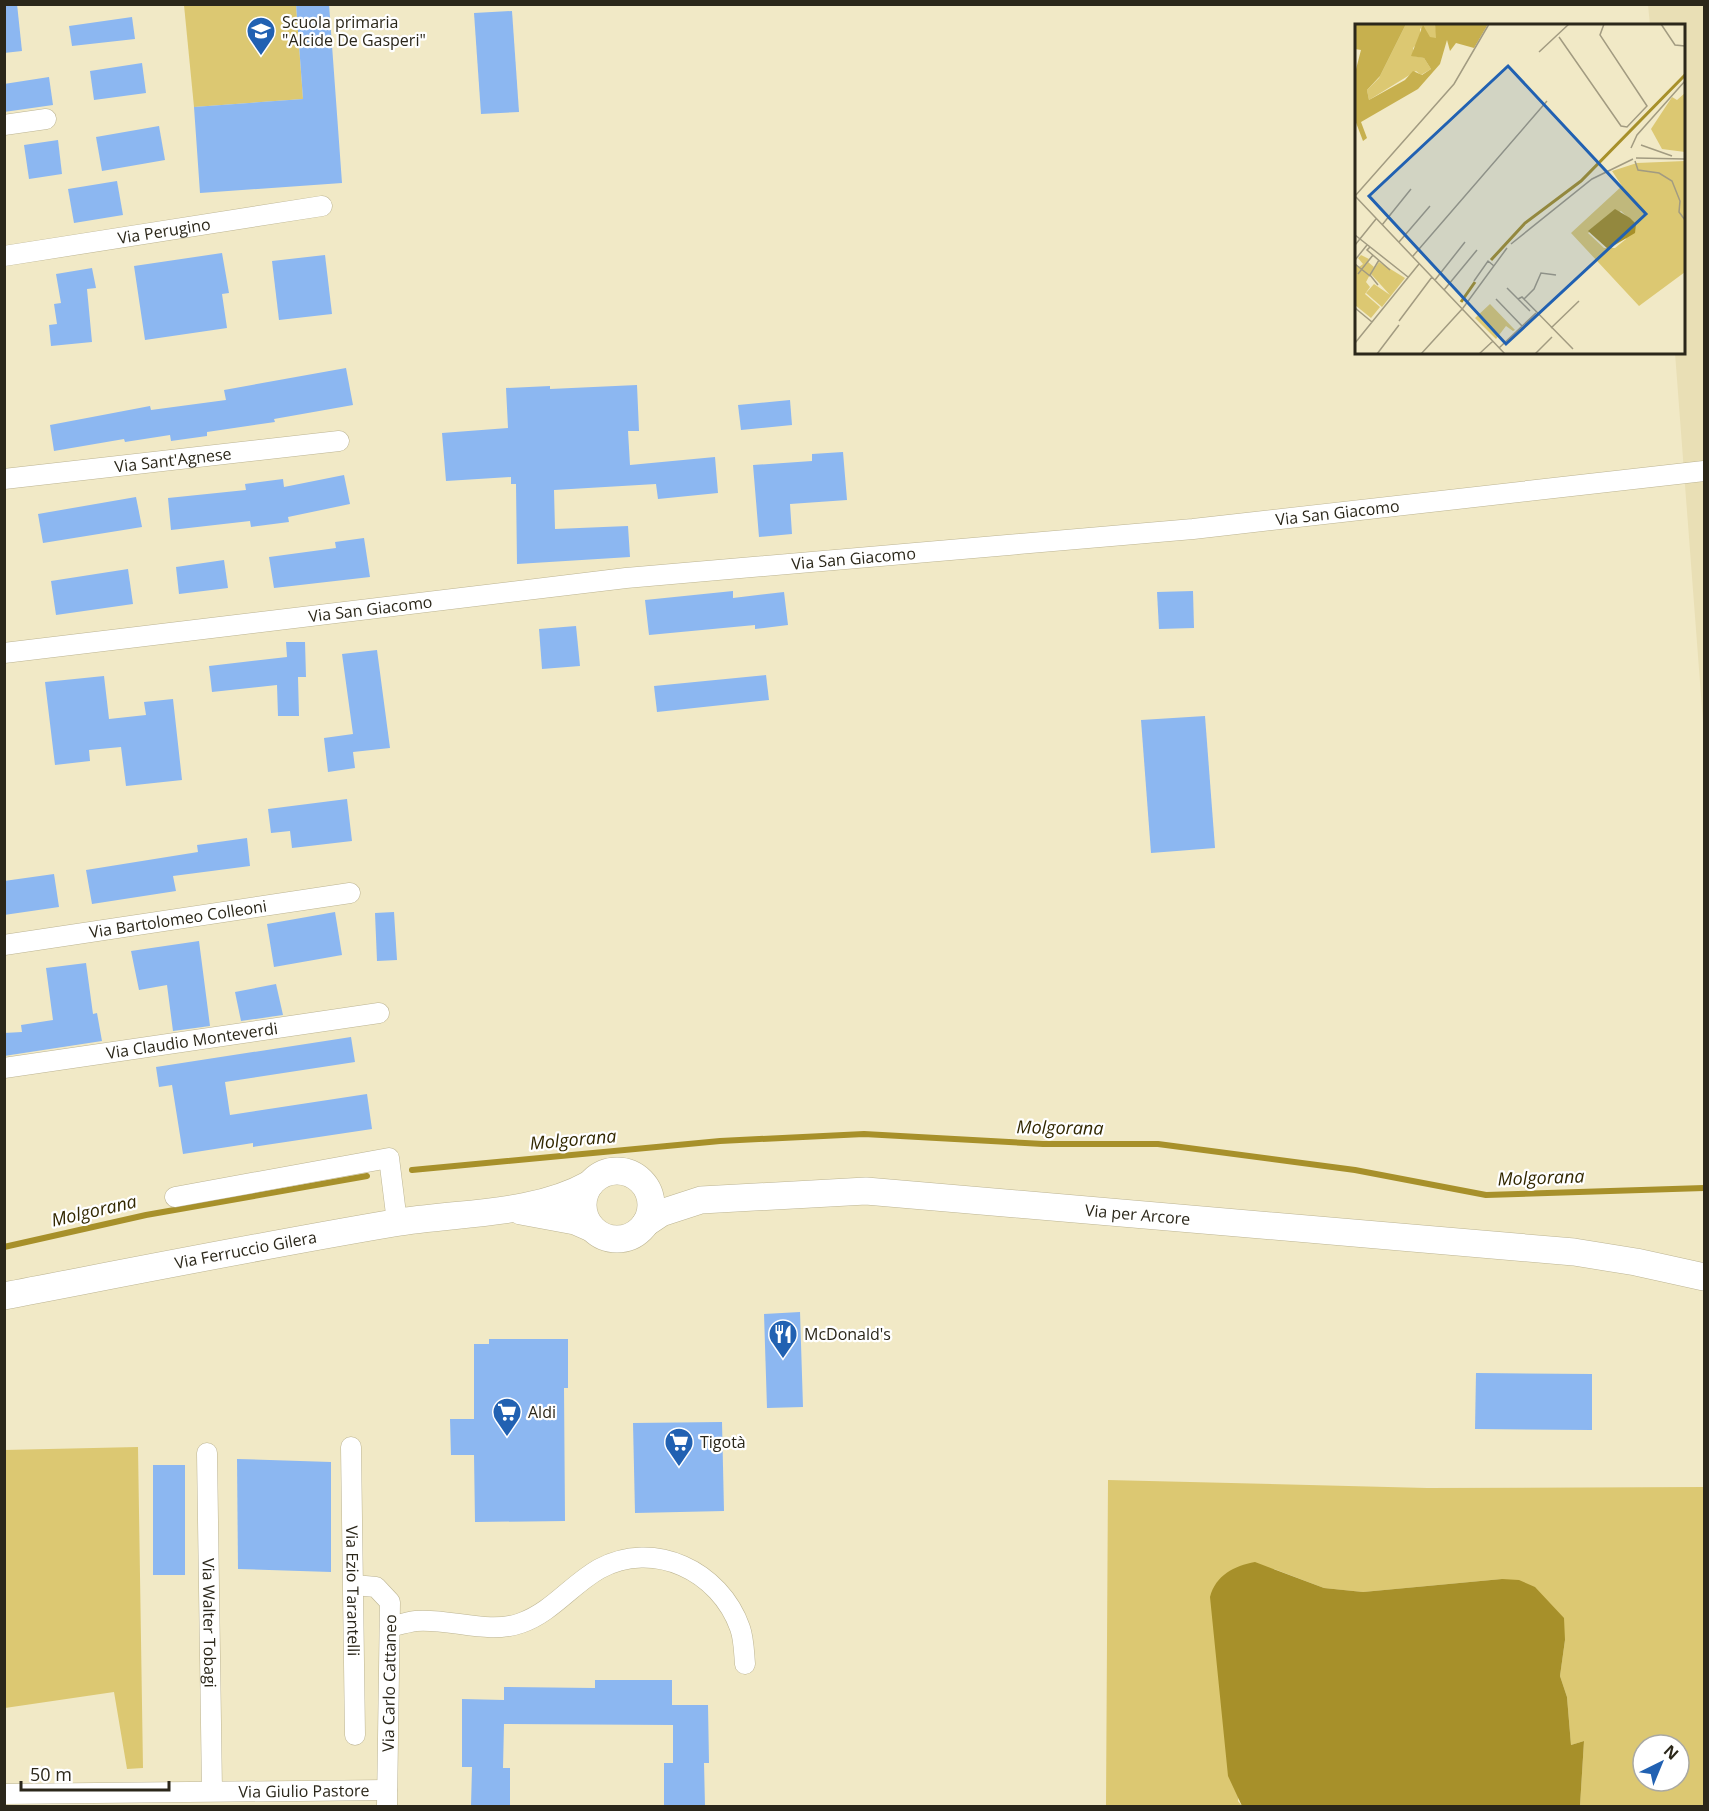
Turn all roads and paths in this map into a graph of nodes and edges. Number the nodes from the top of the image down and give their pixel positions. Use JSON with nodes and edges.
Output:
{"nodes":[{"id":1,"x":46,"y":119,"type":"dead end"},
{"id":2,"x":4,"y":125,"type":"edge"},
{"id":3,"x":322,"y":206,"type":"dead end"},
{"id":4,"x":4,"y":256,"type":"edge"},
{"id":5,"x":339,"y":441,"type":"dead end"},
{"id":6,"x":1704,"y":471,"type":"edge"},
{"id":7,"x":4,"y":479,"type":"edge"},
{"id":8,"x":4,"y":653,"type":"edge"},
{"id":9,"x":350,"y":893,"type":"dead end"},
{"id":10,"x":4,"y":945,"type":"edge"},
{"id":11,"x":379,"y":1013,"type":"dead end"},
{"id":12,"x":4,"y":1068,"type":"edge"},
{"id":13,"x":590,"y":1184,"type":"junction"},
{"id":14,"x":645,"y":1186,"type":"junction"},
{"id":15,"x":175,"y":1197,"type":"dead end"},
{"id":16,"x":701,"y":1200,"type":"junction"},
{"id":17,"x":499,"y":1210,"type":"junction"},
{"id":18,"x":397,"y":1222,"type":"junction"},
{"id":19,"x":646,"y":1223,"type":"junction"},
{"id":20,"x":591,"y":1228,"type":"junction"},
{"id":21,"x":1574,"y":1252,"type":"junction"},
{"id":22,"x":1704,"y":1258,"type":"edge"},
{"id":23,"x":1704,"y":1277,"type":"edge"},
{"id":24,"x":4,"y":1296,"type":"edge"},
{"id":25,"x":351,"y":1447,"type":"dead end"},
{"id":26,"x":207,"y":1453,"type":"dead end"},
{"id":27,"x":354,"y":1585,"type":"junction"},
{"id":28,"x":390,"y":1627,"type":"junction"},
{"id":29,"x":745,"y":1664,"type":"dead end"},
{"id":30,"x":356,"y":1735,"type":"dead end"},
{"id":31,"x":212,"y":1791,"type":"junction"},
{"id":32,"x":4,"y":1794,"type":"edge"},
{"id":33,"x":387,"y":1798,"type":"edge"}],
"edges":[{"from":1,"to":2,"type":"street"},
{"from":3,"to":4,"type":"street","name":"Via Perugino"},
{"from":5,"to":7,"type":"street","name":"Via Sant'Agnese"},
{"from":6,"to":8,"type":"street","name":"Via San Giacomo"},
{"from":9,"to":10,"type":"street","name":"Via Bartolomeo Colleoni"},
{"from":11,"to":12,"type":"street","name":"Via Claudio Monteverdi"},
{"from":13,"to":14,"type":"main road","name":"Via Ferruccio Gilera"},
{"from":13,"to":17,"type":"main road","name":"Via Ferruccio Gilera"},
{"from":13,"to":20,"type":"main road"},
{"from":14,"to":16,"type":"main road","name":"Via per Arcore"},
{"from":14,"to":19,"type":"main road"},
{"from":15,"to":18,"type":"street"},
{"from":16,"to":19,"type":"main road","name":"Via per Arcore"},
{"from":16,"to":21,"type":"main road","name":"Via per Arcore"},
{"from":17,"to":18,"type":"main road","name":"Via Ferruccio Gilera"},
{"from":17,"to":20,"type":"main road","name":"Via Ferruccio Gilera"},
{"from":18,"to":24,"type":"main road","name":"Via Ferruccio Gilera"},
{"from":19,"to":20,"type":"main road","name":"Via Ferruccio Gilera"},
{"from":21,"to":22,"type":"main road"},
{"from":21,"to":23,"type":"main road"},
{"from":25,"to":27,"type":"street","name":"Via Ezio Tarantelli"},
{"from":26,"to":31,"type":"street","name":"Via Walter Tobagi"},
{"from":27,"to":28,"type":"street","name":"Via Carlo Cattaneo"},
{"from":27,"to":30,"type":"street","name":"Via Ezio Tarantelli"},
{"from":28,"to":29,"type":"street"},
{"from":28,"to":33,"type":"street","name":"Via Carlo Cattaneo"},
{"from":31,"to":32,"type":"street","name":"Via Giulio Pastore"},
{"from":31,"to":33,"type":"street","name":"Via Giulio Pastore"}]}
